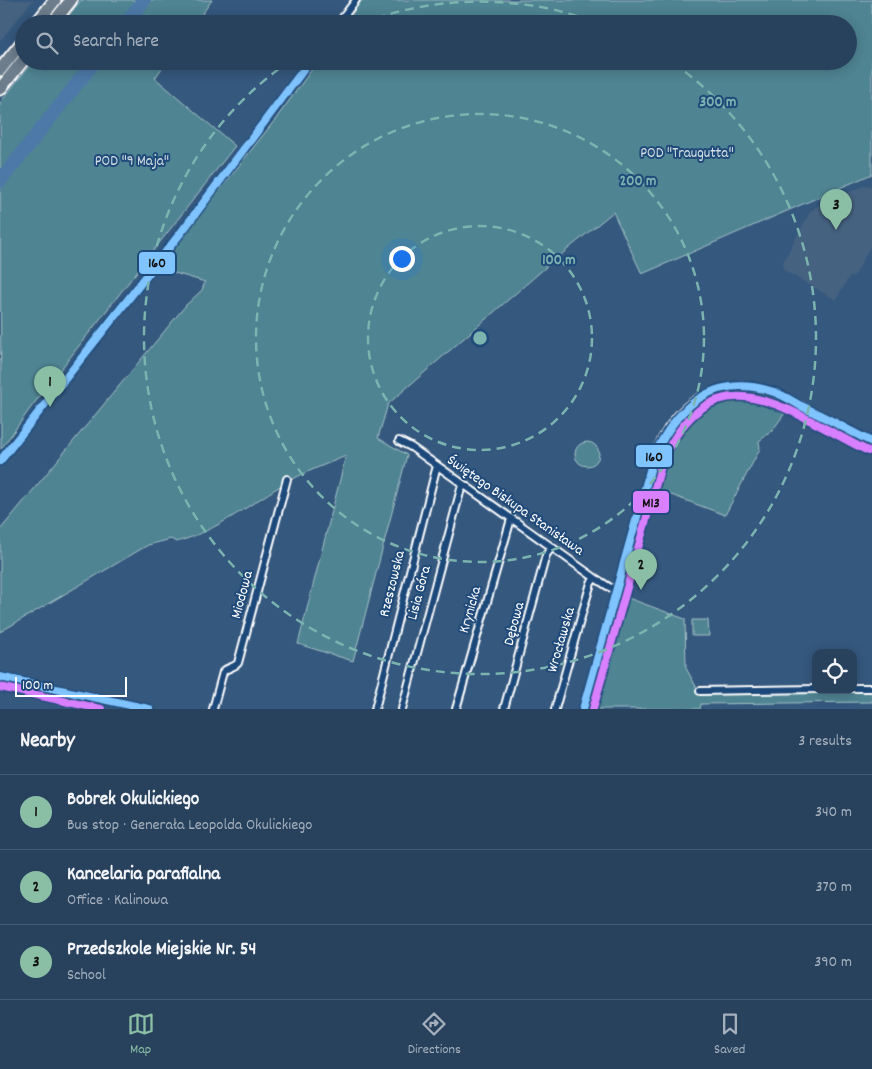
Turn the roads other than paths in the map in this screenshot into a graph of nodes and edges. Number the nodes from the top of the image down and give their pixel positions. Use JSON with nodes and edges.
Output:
{"nodes":[{"id":1,"x":55,"y":0,"type":"edge"},
{"id":2,"x":71,"y":0,"type":"edge"},
{"id":3,"x":356,"y":0,"type":"edge"},
{"id":4,"x":43,"y":15,"type":"edge"},
{"id":5,"x":59,"y":15,"type":"edge"},
{"id":6,"x":345,"y":15,"type":"edge"},
{"id":7,"x":15,"y":51,"type":"edge"},
{"id":8,"x":0,"y":70,"type":"edge"},
{"id":9,"x":15,"y":70,"type":"edge"},
{"id":10,"x":303,"y":70,"type":"edge"},
{"id":11,"x":0,"y":89,"type":"edge"},
{"id":12,"x":399,"y":441,"type":"dead end"},
{"id":13,"x":872,"y":442,"type":"edge"},
{"id":14,"x":0,"y":462,"type":"edge"},
{"id":15,"x":437,"y":466,"type":"junction"},
{"id":16,"x":287,"y":479,"type":"dead end"},
{"id":17,"x":462,"y":484,"type":"junction"},
{"id":18,"x":511,"y":519,"type":"junction"},
{"id":19,"x":552,"y":547,"type":"junction"},
{"id":20,"x":595,"y":578,"type":"junction"},
{"id":21,"x":617,"y":590,"type":"junction"},
{"id":22,"x":0,"y":677,"type":"edge"},
{"id":23,"x":857,"y":688,"type":"edge"},
{"id":24,"x":872,"y":688,"type":"edge"},
{"id":25,"x":812,"y":689,"type":"edge"},
{"id":26,"x":700,"y":691,"type":"dead end"},
{"id":27,"x":149,"y":709,"type":"edge"},
{"id":28,"x":213,"y":709,"type":"edge"},
{"id":29,"x":375,"y":709,"type":"edge"},
{"id":30,"x":402,"y":709,"type":"edge"},
{"id":31,"x":456,"y":709,"type":"edge"},
{"id":32,"x":504,"y":709,"type":"edge"},
{"id":33,"x":555,"y":709,"type":"edge"},
{"id":34,"x":583,"y":709,"type":"edge"}],
"edges":[{"from":1,"to":4,"type":"highway"},
{"from":2,"to":5,"type":"highway"},
{"from":3,"to":6,"type":"street"},
{"from":7,"to":8,"type":"highway"},
{"from":9,"to":11,"type":"highway"},
{"from":10,"to":14,"type":"street"},
{"from":12,"to":15,"type":"street","name":"Świętego Biskupa Stanisława"},
{"from":13,"to":21,"type":"street"},
{"from":15,"to":17,"type":"street","name":"Świętego Biskupa Stanisława"},
{"from":15,"to":29,"type":"street","name":"Rzeszowska"},
{"from":16,"to":28,"type":"street","name":"Miodowa"},
{"from":17,"to":18,"type":"street","name":"Świętego Biskupa Stanisława"},
{"from":17,"to":30,"type":"street","name":"Lisia Góra"},
{"from":18,"to":19,"type":"street","name":"Świętego Biskupa Stanisława"},
{"from":18,"to":31,"type":"street","name":"Krynicka"},
{"from":19,"to":20,"type":"street","name":"Świętego Biskupa Stanisława"},
{"from":19,"to":32,"type":"street","name":"Dębowa"},
{"from":20,"to":21,"type":"street","name":"Świętego Biskupa Stanisława"},
{"from":20,"to":33,"type":"street","name":"Wrocławska"},
{"from":21,"to":34,"type":"street"},
{"from":22,"to":27,"type":"street"},
{"from":23,"to":24,"type":"street"},
{"from":25,"to":26,"type":"street"}]}
